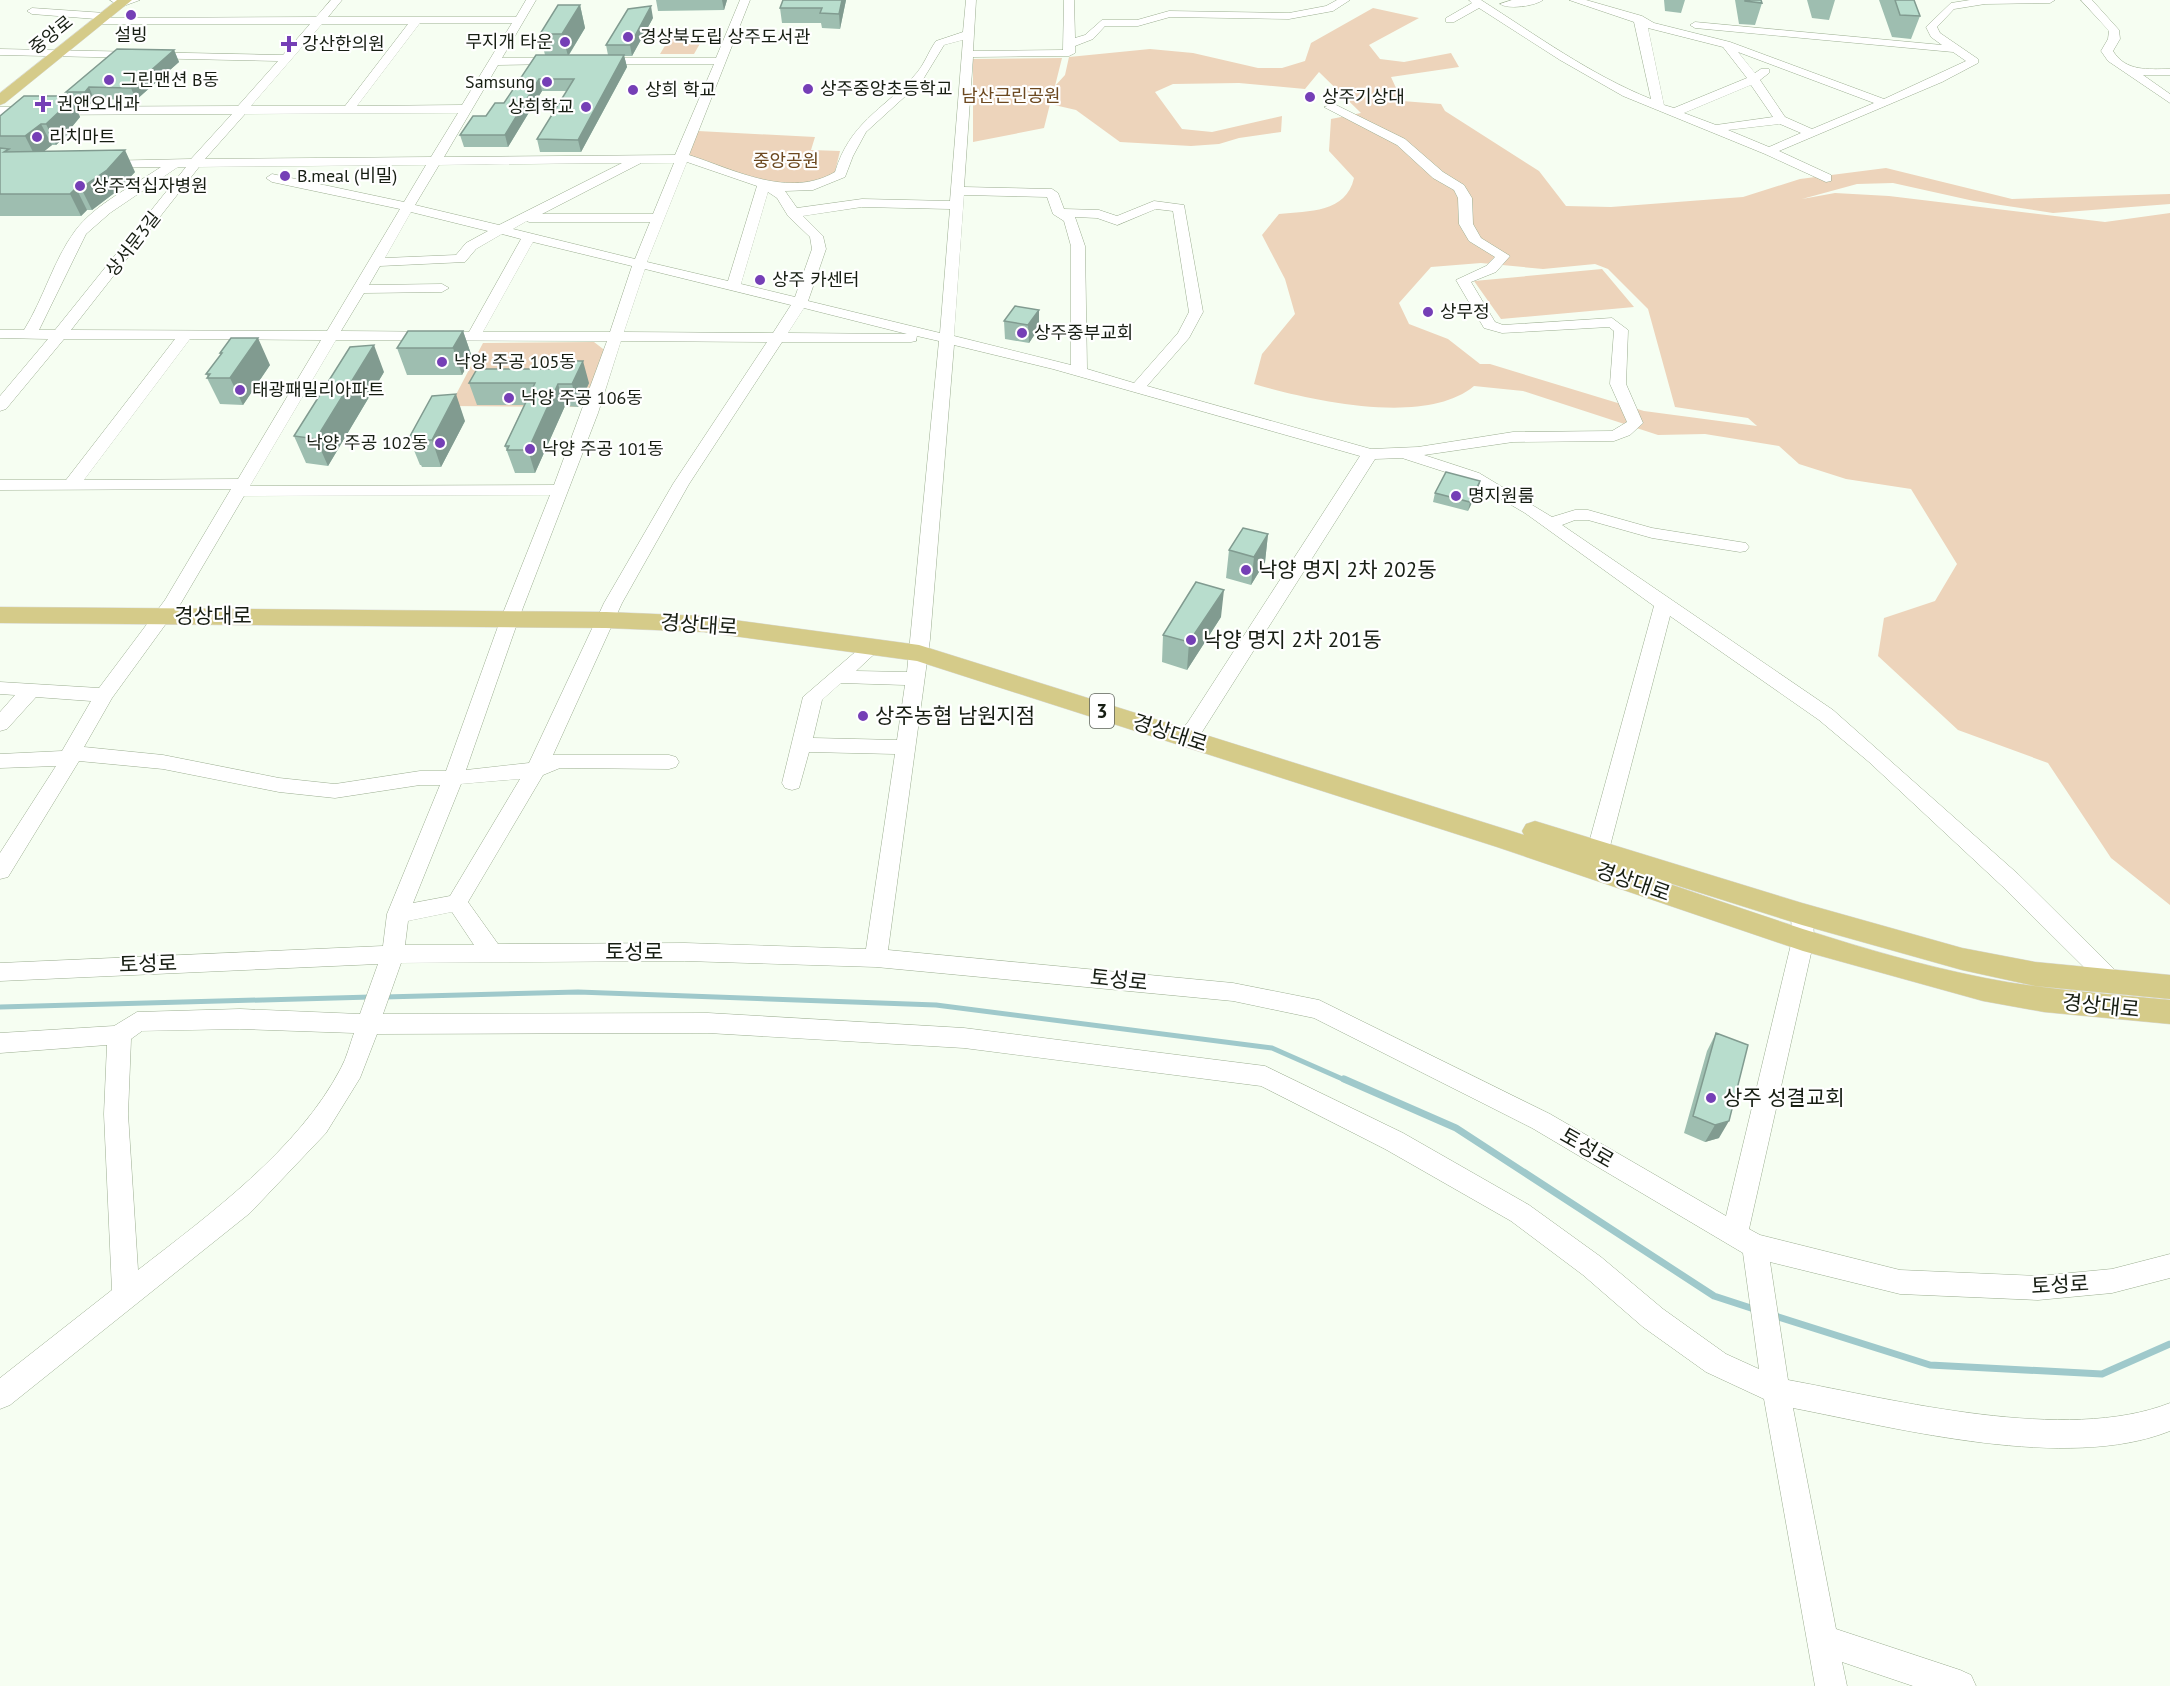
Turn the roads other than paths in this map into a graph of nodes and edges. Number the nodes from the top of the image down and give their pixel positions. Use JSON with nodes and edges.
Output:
{"nodes":[{"id":1,"x":337,"y":0,"type":"edge"},
{"id":2,"x":531,"y":0,"type":"edge"},
{"id":3,"x":745,"y":0,"type":"edge"},
{"id":4,"x":971,"y":0,"type":"edge"},
{"id":5,"x":1069,"y":0,"type":"edge"},
{"id":6,"x":1345,"y":0,"type":"edge"},
{"id":7,"x":1538,"y":0,"type":"edge"},
{"id":8,"x":1574,"y":0,"type":"edge"},
{"id":9,"x":2050,"y":0,"type":"edge"},
{"id":10,"x":2086,"y":0,"type":"edge"},
{"id":11,"x":124,"y":1,"type":"edge"},
{"id":12,"x":1476,"y":2,"type":"edge"},
{"id":13,"x":1949,"y":3,"type":"edge"},
{"id":14,"x":1505,"y":4,"type":"dead end"},
{"id":15,"x":32,"y":12,"type":"dead end"},
{"id":16,"x":1638,"y":18,"type":"junction"},
{"id":17,"x":102,"y":19,"type":"junction"},
{"id":18,"x":519,"y":20,"type":"junction"},
{"id":19,"x":1450,"y":20,"type":"dead end"},
{"id":20,"x":319,"y":21,"type":"junction"},
{"id":21,"x":416,"y":21,"type":"junction"},
{"id":22,"x":969,"y":34,"type":"junction"},
{"id":23,"x":1069,"y":44,"type":"junction"},
{"id":24,"x":1726,"y":45,"type":"junction"},
{"id":25,"x":1960,"y":50,"type":"junction"},
{"id":26,"x":0,"y":52,"type":"edge"},
{"id":27,"x":59,"y":53,"type":"junction"},
{"id":28,"x":966,"y":54,"type":"junction"},
{"id":29,"x":287,"y":58,"type":"junction"},
{"id":30,"x":719,"y":61,"type":"junction"},
{"id":31,"x":493,"y":62,"type":"junction"},
{"id":32,"x":1777,"y":63,"type":"junction"},
{"id":33,"x":2132,"y":72,"type":"junction"},
{"id":34,"x":2170,"y":72,"type":"edge"},
{"id":35,"x":1754,"y":80,"type":"junction"},
{"id":36,"x":2164,"y":92,"type":"edge"},
{"id":37,"x":2170,"y":99,"type":"edge"},
{"id":38,"x":0,"y":100,"type":"edge"},
{"id":39,"x":1885,"y":103,"type":"junction"},
{"id":40,"x":1330,"y":107,"type":"dead end"},
{"id":41,"x":1659,"y":108,"type":"junction"},
{"id":42,"x":245,"y":109,"type":"junction"},
{"id":43,"x":349,"y":109,"type":"junction"},
{"id":44,"x":467,"y":109,"type":"junction"},
{"id":45,"x":0,"y":111,"type":"edge"},
{"id":46,"x":1673,"y":113,"type":"junction"},
{"id":47,"x":1781,"y":120,"type":"junction"},
{"id":48,"x":1712,"y":128,"type":"junction"},
{"id":49,"x":1812,"y":133,"type":"junction"},
{"id":50,"x":1769,"y":151,"type":"junction"},
{"id":51,"x":680,"y":158,"type":"junction"},
{"id":52,"x":640,"y":159,"type":"junction"},
{"id":53,"x":437,"y":160,"type":"junction"},
{"id":54,"x":196,"y":162,"type":"junction"},
{"id":55,"x":174,"y":164,"type":"junction"},
{"id":56,"x":95,"y":165,"type":"edge"},
{"id":57,"x":272,"y":178,"type":"dead end"},
{"id":58,"x":1827,"y":178,"type":"dead end"},
{"id":59,"x":764,"y":184,"type":"junction"},
{"id":60,"x":956,"y":198,"type":"junction"},
{"id":61,"x":407,"y":207,"type":"junction"},
{"id":62,"x":793,"y":213,"type":"junction"},
{"id":63,"x":1061,"y":213,"type":"junction"},
{"id":64,"x":522,"y":218,"type":"junction"},
{"id":65,"x":657,"y":218,"type":"junction"},
{"id":66,"x":498,"y":231,"type":"junction"},
{"id":67,"x":528,"y":238,"type":"junction"},
{"id":68,"x":409,"y":259,"type":"junction"},
{"id":69,"x":376,"y":262,"type":"junction"},
{"id":70,"x":640,"y":263,"type":"junction"},
{"id":71,"x":733,"y":287,"type":"junction"},
{"id":72,"x":390,"y":288,"type":"junction"},
{"id":73,"x":442,"y":288,"type":"dead end"},
{"id":74,"x":359,"y":289,"type":"junction"},
{"id":75,"x":800,"y":303,"type":"junction"},
{"id":76,"x":0,"y":334,"type":"edge"},
{"id":77,"x":29,"y":334,"type":"junction"},
{"id":78,"x":61,"y":334,"type":"junction"},
{"id":79,"x":186,"y":335,"type":"junction"},
{"id":80,"x":331,"y":337,"type":"junction"},
{"id":81,"x":473,"y":337,"type":"junction"},
{"id":82,"x":616,"y":337,"type":"junction"},
{"id":83,"x":780,"y":337,"type":"junction"},
{"id":84,"x":947,"y":338,"type":"junction"},
{"id":85,"x":1079,"y":372,"type":"junction"},
{"id":86,"x":1137,"y":388,"type":"junction"},
{"id":87,"x":0,"y":406,"type":"edge"},
{"id":88,"x":1370,"y":454,"type":"junction"},
{"id":89,"x":1406,"y":455,"type":"junction"},
{"id":90,"x":0,"y":485,"type":"edge"},
{"id":91,"x":71,"y":485,"type":"junction"},
{"id":92,"x":239,"y":487,"type":"junction"},
{"id":93,"x":561,"y":490,"type":"junction"},
{"id":94,"x":1550,"y":524,"type":"junction"},
{"id":95,"x":1740,"y":547,"type":"dead end"},
{"id":96,"x":0,"y":600,"type":"edge"},
{"id":97,"x":1664,"y":604,"type":"junction"},
{"id":98,"x":168,"y":609,"type":"junction"},
{"id":99,"x":513,"y":611,"type":"junction"},
{"id":100,"x":610,"y":611,"type":"junction"},
{"id":101,"x":0,"y":615,"type":"edge"},
{"id":102,"x":875,"y":645,"type":"junction"},
{"id":103,"x":920,"y":646,"type":"junction"},
{"id":104,"x":838,"y":677,"type":"junction"},
{"id":105,"x":914,"y":679,"type":"junction"},
{"id":106,"x":0,"y":688,"type":"edge"},
{"id":107,"x":30,"y":691,"type":"junction"},
{"id":108,"x":104,"y":695,"type":"junction"},
{"id":109,"x":0,"y":724,"type":"edge"},
{"id":110,"x":1190,"y":733,"type":"junction"},
{"id":111,"x":801,"y":745,"type":"junction"},
{"id":112,"x":905,"y":747,"type":"junction"},
{"id":113,"x":71,"y":755,"type":"junction"},
{"id":114,"x":0,"y":761,"type":"edge"},
{"id":115,"x":669,"y":762,"type":"dead end"},
{"id":116,"x":535,"y":770,"type":"junction"},
{"id":117,"x":453,"y":778,"type":"junction"},
{"id":118,"x":792,"y":783,"type":"dead end"},
{"id":119,"x":1598,"y":850,"type":"junction"},
{"id":120,"x":0,"y":871,"type":"edge"},
{"id":121,"x":457,"y":903,"type":"junction"},
{"id":122,"x":398,"y":914,"type":"junction"},
{"id":123,"x":1802,"y":914,"type":"junction"},
{"id":124,"x":1803,"y":940,"type":"junction"},
{"id":125,"x":491,"y":952,"type":"junction"},
{"id":126,"x":876,"y":957,"type":"junction"},
{"id":127,"x":391,"y":958,"type":"junction"},
{"id":128,"x":0,"y":972,"type":"edge"},
{"id":129,"x":2112,"y":981,"type":"junction"},
{"id":130,"x":2170,"y":987,"type":"edge"},
{"id":131,"x":2170,"y":1012,"type":"edge"},
{"id":132,"x":368,"y":1024,"type":"junction"},
{"id":133,"x":119,"y":1035,"type":"junction"},
{"id":134,"x":0,"y":1043,"type":"edge"},
{"id":135,"x":1745,"y":1240,"type":"junction"},
{"id":136,"x":2170,"y":1266,"type":"edge"},
{"id":137,"x":126,"y":1296,"type":"junction"},
{"id":138,"x":1776,"y":1391,"type":"junction"},
{"id":139,"x":0,"y":1395,"type":"edge"},
{"id":140,"x":2170,"y":1417,"type":"edge"},
{"id":141,"x":1821,"y":1640,"type":"junction"},
{"id":142,"x":1831,"y":1686,"type":"edge"},
{"id":143,"x":1959,"y":1686,"type":"edge"}],
"edges":[{"from":1,"to":20,"type":"street","name":"상서문3길"},
{"from":2,"to":18,"type":"street"},
{"from":3,"to":30,"type":"street"},
{"from":4,"to":22,"type":"street"},
{"from":5,"to":23,"type":"street"},
{"from":6,"to":23,"type":"street"},
{"from":7,"to":14,"type":"street"},
{"from":8,"to":16,"type":"street"},
{"from":9,"to":13,"type":"street"},
{"from":10,"to":33,"type":"street"},
{"from":11,"to":17,"type":"main road","name":"중앙로"},
{"from":12,"to":19,"type":"street"},
{"from":12,"to":41,"type":"street"},
{"from":13,"to":25,"type":"street"},
{"from":15,"to":17,"type":"street"},
{"from":16,"to":24,"type":"street"},
{"from":16,"to":25,"type":"street"},
{"from":16,"to":41,"type":"street"},
{"from":17,"to":20,"type":"street"},
{"from":17,"to":27,"type":"main road","name":"중앙로"},
{"from":18,"to":21,"type":"street"},
{"from":18,"to":31,"type":"street"},
{"from":20,"to":21,"type":"street"},
{"from":20,"to":29,"type":"street","name":"상서문3길"},
{"from":21,"to":43,"type":"street"},
{"from":22,"to":28,"type":"street"},
{"from":22,"to":59,"type":"street"},
{"from":23,"to":28,"type":"street"},
{"from":24,"to":32,"type":"street"},
{"from":24,"to":35,"type":"street"},
{"from":25,"to":39,"type":"street"},
{"from":26,"to":27,"type":"street"},
{"from":27,"to":29,"type":"street"},
{"from":27,"to":38,"type":"main road","name":"중앙로"},
{"from":28,"to":60,"type":"street"},
{"from":29,"to":42,"type":"street","name":"상서문3길"},
{"from":30,"to":31,"type":"street"},
{"from":30,"to":51,"type":"street"},
{"from":31,"to":44,"type":"street"},
{"from":32,"to":35,"type":"street"},
{"from":32,"to":39,"type":"street"},
{"from":33,"to":34,"type":"street"},
{"from":33,"to":36,"type":"street"},
{"from":35,"to":46,"type":"street"},
{"from":35,"to":47,"type":"street"},
{"from":36,"to":37,"type":"street"},
{"from":39,"to":49,"type":"street"},
{"from":40,"to":89,"type":"street"},
{"from":41,"to":46,"type":"street"},
{"from":42,"to":43,"type":"street"},
{"from":42,"to":45,"type":"street"},
{"from":42,"to":54,"type":"street","name":"상서문3길"},
{"from":43,"to":44,"type":"street"},
{"from":44,"to":53,"type":"street"},
{"from":46,"to":48,"type":"street"},
{"from":47,"to":48,"type":"street"},
{"from":47,"to":49,"type":"street"},
{"from":48,"to":50,"type":"street"},
{"from":49,"to":50,"type":"street"},
{"from":50,"to":58,"type":"street"},
{"from":51,"to":52,"type":"street"},
{"from":51,"to":59,"type":"street"},
{"from":51,"to":65,"type":"street"},
{"from":52,"to":53,"type":"street"},
{"from":52,"to":64,"type":"street"},
{"from":53,"to":54,"type":"street"},
{"from":53,"to":61,"type":"street"},
{"from":54,"to":55,"type":"street"},
{"from":54,"to":78,"type":"street","name":"상서문3길"},
{"from":55,"to":56,"type":"street"},
{"from":55,"to":77,"type":"street"},
{"from":57,"to":61,"type":"street"},
{"from":59,"to":62,"type":"street"},
{"from":59,"to":71,"type":"street"},
{"from":60,"to":62,"type":"street"},
{"from":60,"to":63,"type":"street"},
{"from":60,"to":84,"type":"street"},
{"from":61,"to":66,"type":"street"},
{"from":61,"to":69,"type":"street"},
{"from":62,"to":75,"type":"street"},
{"from":63,"to":85,"type":"street"},
{"from":63,"to":86,"type":"street"},
{"from":64,"to":65,"type":"street"},
{"from":64,"to":66,"type":"street"},
{"from":65,"to":70,"type":"street"},
{"from":66,"to":67,"type":"street"},
{"from":66,"to":68,"type":"street"},
{"from":67,"to":70,"type":"street"},
{"from":67,"to":81,"type":"street"},
{"from":68,"to":69,"type":"street"},
{"from":68,"to":72,"type":"street"},
{"from":69,"to":74,"type":"street"},
{"from":70,"to":71,"type":"street"},
{"from":70,"to":82,"type":"street"},
{"from":71,"to":75,"type":"street"},
{"from":72,"to":73,"type":"street"},
{"from":72,"to":74,"type":"street"},
{"from":74,"to":80,"type":"street"},
{"from":75,"to":83,"type":"street"},
{"from":75,"to":84,"type":"street"},
{"from":76,"to":77,"type":"street"},
{"from":77,"to":78,"type":"street"},
{"from":78,"to":79,"type":"street"},
{"from":78,"to":87,"type":"street","name":"상서문3길"},
{"from":79,"to":80,"type":"street"},
{"from":79,"to":91,"type":"street"},
{"from":80,"to":81,"type":"street"},
{"from":80,"to":92,"type":"street"},
{"from":81,"to":82,"type":"street"},
{"from":82,"to":83,"type":"street"},
{"from":82,"to":93,"type":"street"},
{"from":83,"to":84,"type":"street"},
{"from":83,"to":100,"type":"street"},
{"from":84,"to":85,"type":"street"},
{"from":84,"to":103,"type":"street"},
{"from":85,"to":86,"type":"street"},
{"from":86,"to":88,"type":"street"},
{"from":88,"to":89,"type":"street"},
{"from":88,"to":110,"type":"street"},
{"from":89,"to":94,"type":"street"},
{"from":90,"to":91,"type":"street"},
{"from":91,"to":92,"type":"street"},
{"from":92,"to":93,"type":"street"},
{"from":92,"to":98,"type":"street"},
{"from":93,"to":99,"type":"street"},
{"from":94,"to":95,"type":"street"},
{"from":94,"to":97,"type":"street"},
{"from":96,"to":98,"type":"main road","name":"경상대로","number":"3"},
{"from":97,"to":119,"type":"street"},
{"from":97,"to":129,"type":"street"},
{"from":98,"to":99,"type":"main road","name":"경상대로","number":"3"},
{"from":98,"to":101,"type":"main road","name":"경상대로","number":"3"},
{"from":98,"to":108,"type":"street"},
{"from":99,"to":100,"type":"main road","name":"경상대로","number":"3"},
{"from":99,"to":117,"type":"street"},
{"from":100,"to":102,"type":"main road","name":"경상대로","number":"3"},
{"from":100,"to":103,"type":"main road","name":"경상대로","number":"3"},
{"from":100,"to":116,"type":"street"},
{"from":102,"to":103,"type":"main road","name":"경상대로","number":"3"},
{"from":102,"to":104,"type":"street"},
{"from":103,"to":105,"type":"street"},
{"from":103,"to":110,"type":"main road","name":"경상대로","number":"3"},
{"from":104,"to":105,"type":"street"},
{"from":104,"to":111,"type":"street"},
{"from":105,"to":112,"type":"street"},
{"from":106,"to":107,"type":"street"},
{"from":107,"to":108,"type":"street"},
{"from":107,"to":109,"type":"street"},
{"from":108,"to":113,"type":"street"},
{"from":110,"to":119,"type":"main road","name":"경상대로","number":"3"},
{"from":110,"to":124,"type":"main road","name":"경상대로","number":"3"},
{"from":111,"to":112,"type":"street"},
{"from":111,"to":118,"type":"street"},
{"from":112,"to":126,"type":"street"},
{"from":113,"to":114,"type":"street"},
{"from":113,"to":117,"type":"street"},
{"from":113,"to":120,"type":"street"},
{"from":115,"to":116,"type":"street"},
{"from":116,"to":117,"type":"street"},
{"from":116,"to":121,"type":"street"},
{"from":117,"to":122,"type":"street"},
{"from":119,"to":123,"type":"main road","name":"경상대로","number":"3"},
{"from":121,"to":122,"type":"street"},
{"from":121,"to":125,"type":"street"},
{"from":122,"to":127,"type":"street"},
{"from":123,"to":124,"type":"street"},
{"from":123,"to":129,"type":"main road","name":"경상대로","number":"3"},
{"from":124,"to":131,"type":"main road","name":"경상대로","number":"3"},
{"from":124,"to":135,"type":"street"},
{"from":125,"to":126,"type":"street","name":"토성로"},
{"from":125,"to":127,"type":"street","name":"토성로"},
{"from":126,"to":135,"type":"street","name":"토성로"},
{"from":127,"to":128,"type":"street","name":"토성로"},
{"from":127,"to":132,"type":"street"},
{"from":129,"to":130,"type":"main road","name":"경상대로","number":"3"},
{"from":132,"to":133,"type":"street"},
{"from":132,"to":137,"type":"street"},
{"from":132,"to":138,"type":"street"},
{"from":133,"to":134,"type":"street"},
{"from":133,"to":137,"type":"street"},
{"from":135,"to":136,"type":"street","name":"토성로"},
{"from":135,"to":138,"type":"street"},
{"from":137,"to":139,"type":"street"},
{"from":138,"to":140,"type":"street"},
{"from":138,"to":141,"type":"street"},
{"from":141,"to":142,"type":"street"},
{"from":141,"to":143,"type":"street"}]}
